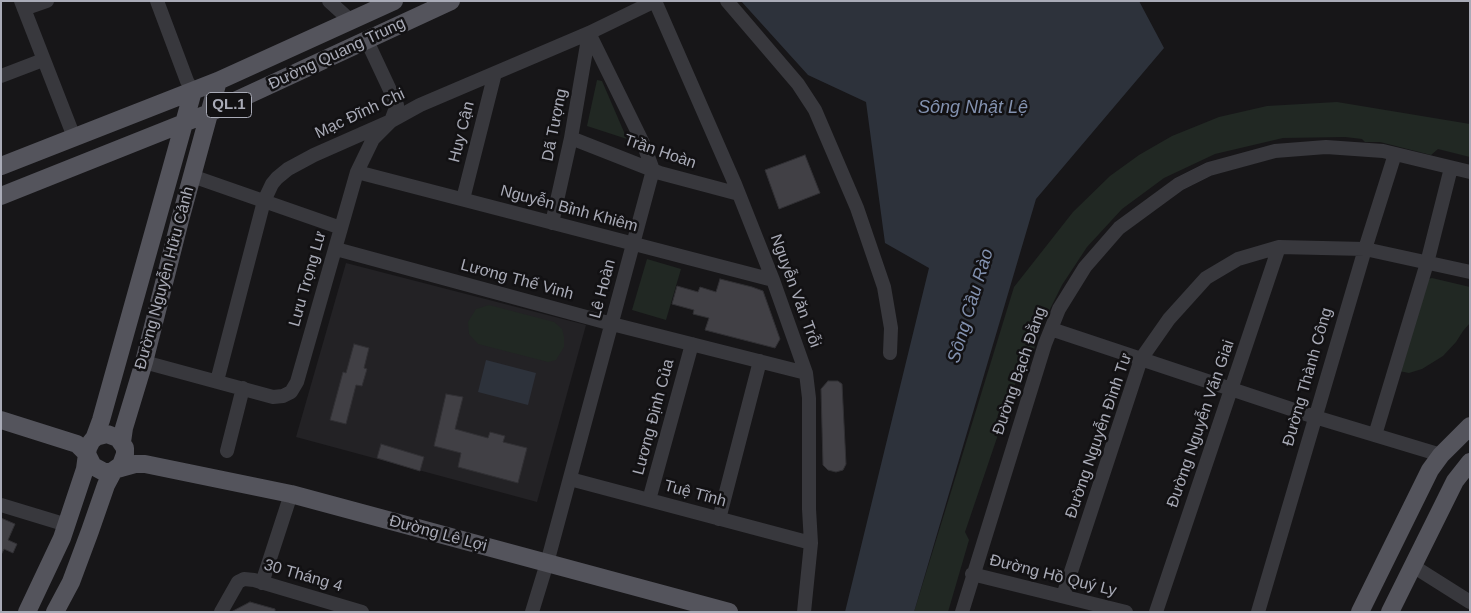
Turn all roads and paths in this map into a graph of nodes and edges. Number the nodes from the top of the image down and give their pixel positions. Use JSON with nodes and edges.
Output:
{"nodes":[{"id":1,"x":47,"y":1,"type":"edge"},
{"id":2,"x":329,"y":1,"type":"edge"},
{"id":3,"x":394,"y":1,"type":"edge"},
{"id":4,"x":451,"y":1,"type":"edge"},
{"id":5,"x":655,"y":1,"type":"edge"},
{"id":6,"x":727,"y":1,"type":"edge"},
{"id":7,"x":158,"y":2,"type":"edge"},
{"id":8,"x":23,"y":5,"type":"edge"},
{"id":9,"x":351,"y":21,"type":"junction"},
{"id":10,"x":589,"y":33,"type":"junction"},
{"id":11,"x":367,"y":41,"type":"junction"},
{"id":12,"x":44,"y":60,"type":"junction"},
{"id":13,"x":495,"y":73,"type":"junction"},
{"id":14,"x":1,"y":76,"type":"edge"},
{"id":15,"x":218,"y":81,"type":"junction"},
{"id":16,"x":193,"y":91,"type":"junction"},
{"id":17,"x":247,"y":96,"type":"junction"},
{"id":18,"x":209,"y":114,"type":"junction"},
{"id":19,"x":391,"y":121,"type":"junction"},
{"id":20,"x":184,"y":124,"type":"junction"},
{"id":21,"x":74,"y":137,"type":"junction"},
{"id":22,"x":572,"y":138,"type":"junction"},
{"id":23,"x":132,"y":144,"type":"junction"},
{"id":24,"x":1395,"y":154,"type":"junction"},
{"id":25,"x":1,"y":166,"type":"edge"},
{"id":26,"x":1451,"y":168,"type":"junction"},
{"id":27,"x":172,"y":170,"type":"junction"},
{"id":28,"x":653,"y":170,"type":"junction"},
{"id":29,"x":193,"y":172,"type":"junction"},
{"id":30,"x":357,"y":172,"type":"junction"},
{"id":31,"x":1470,"y":172,"type":"edge"},
{"id":32,"x":739,"y":194,"type":"junction"},
{"id":33,"x":1,"y":196,"type":"edge"},
{"id":34,"x":463,"y":199,"type":"junction"},
{"id":35,"x":264,"y":202,"type":"junction"},
{"id":36,"x":552,"y":222,"type":"junction"},
{"id":37,"x":341,"y":228,"type":"junction"},
{"id":38,"x":633,"y":244,"type":"junction"},
{"id":39,"x":1279,"y":247,"type":"junction"},
{"id":40,"x":336,"y":248,"type":"junction"},
{"id":41,"x":1364,"y":249,"type":"junction"},
{"id":42,"x":1427,"y":263,"type":"junction"},
{"id":43,"x":1470,"y":272,"type":"edge"},
{"id":44,"x":773,"y":280,"type":"junction"},
{"id":45,"x":612,"y":324,"type":"junction"},
{"id":46,"x":1051,"y":329,"type":"junction"},
{"id":47,"x":692,"y":344,"type":"junction"},
{"id":48,"x":890,"y":352,"type":"dead end"},
{"id":49,"x":1141,"y":359,"type":"junction"},
{"id":50,"x":760,"y":361,"type":"junction"},
{"id":51,"x":144,"y":362,"type":"junction"},
{"id":52,"x":806,"y":373,"type":"junction"},
{"id":53,"x":217,"y":381,"type":"junction"},
{"id":54,"x":243,"y":388,"type":"junction"},
{"id":55,"x":1232,"y":389,"type":"junction"},
{"id":56,"x":1315,"y":416,"type":"junction"},
{"id":57,"x":1,"y":420,"type":"edge"},
{"id":58,"x":1470,"y":426,"type":"edge"},
{"id":59,"x":1375,"y":435,"type":"junction"},
{"id":60,"x":123,"y":446,"type":"junction"},
{"id":61,"x":91,"y":447,"type":"junction"},
{"id":62,"x":227,"y":451,"type":"dead end"},
{"id":63,"x":1441,"y":456,"type":"junction"},
{"id":64,"x":145,"y":464,"type":"junction"},
{"id":65,"x":1469,"y":464,"type":"edge"},
{"id":66,"x":115,"y":470,"type":"junction"},
{"id":67,"x":570,"y":479,"type":"junction"},
{"id":68,"x":291,"y":494,"type":"junction"},
{"id":69,"x":650,"y":500,"type":"junction"},
{"id":70,"x":1,"y":506,"type":"edge"},
{"id":71,"x":719,"y":519,"type":"junction"},
{"id":72,"x":67,"y":525,"type":"junction"},
{"id":73,"x":811,"y":543,"type":"junction"},
{"id":74,"x":547,"y":563,"type":"junction"},
{"id":75,"x":1413,"y":566,"type":"junction"},
{"id":76,"x":972,"y":574,"type":"junction"},
{"id":77,"x":262,"y":583,"type":"junction"},
{"id":78,"x":1062,"y":596,"type":"junction"},
{"id":79,"x":1469,"y":598,"type":"edge"},
{"id":80,"x":334,"y":608,"type":"edge"},
{"id":81,"x":27,"y":612,"type":"edge"},
{"id":82,"x":55,"y":612,"type":"edge"},
{"id":83,"x":221,"y":612,"type":"edge"},
{"id":84,"x":362,"y":612,"type":"edge"},
{"id":85,"x":532,"y":612,"type":"edge"},
{"id":86,"x":729,"y":612,"type":"edge"},
{"id":87,"x":804,"y":612,"type":"edge"},
{"id":88,"x":962,"y":612,"type":"edge"},
{"id":89,"x":1126,"y":612,"type":"edge"},
{"id":90,"x":1156,"y":612,"type":"edge"},
{"id":91,"x":1258,"y":612,"type":"edge"},
{"id":92,"x":1360,"y":612,"type":"edge"},
{"id":93,"x":1390,"y":612,"type":"edge"}],
"edges":[{"from":1,"to":8,"type":"street"},
{"from":2,"to":9,"type":"street"},
{"from":3,"to":9,"type":"main road","name":"Đường Quang Trung","number":"QL.1"},
{"from":4,"to":11,"type":"main road","name":"Đường Quang Trung","number":"QL.1"},
{"from":5,"to":10,"type":"street","name":"Mạc Đĩnh Chi"},
{"from":5,"to":32,"type":"street","name":"Nguyễn Văn Trỗi"},
{"from":6,"to":48,"type":"street"},
{"from":7,"to":16,"type":"street"},
{"from":8,"to":12,"type":"street"},
{"from":9,"to":11,"type":"main road"},
{"from":9,"to":15,"type":"main road","name":"Đường Quang Trung","number":"QL.1"},
{"from":10,"to":13,"type":"street","name":"Mạc Đĩnh Chi"},
{"from":10,"to":22,"type":"street","name":"Dã Tượng"},
{"from":10,"to":28,"type":"street"},
{"from":11,"to":17,"type":"main road","name":"Đường Quang Trung","number":"QL.1"},
{"from":11,"to":19,"type":"street"},
{"from":12,"to":14,"type":"street"},
{"from":12,"to":21,"type":"street"},
{"from":13,"to":19,"type":"street","name":"Mạc Đĩnh Chi"},
{"from":13,"to":34,"type":"street","name":"Huy Cận"},
{"from":15,"to":16,"type":"main road","name":"Đường Quang Trung","number":"QL.1"},
{"from":15,"to":18,"type":"main road","name":"Đường Nguyễn Hữu Cảnh"},
{"from":16,"to":20,"type":"main road","name":"Đường Nguyễn Hữu Cảnh"},
{"from":16,"to":21,"type":"main road","name":"Đường Quang Trung","number":"QL.1"},
{"from":17,"to":18,"type":"main road","name":"Đường Quang Trung","number":"QL.1"},
{"from":17,"to":29,"type":"main road"},
{"from":18,"to":20,"type":"main road","name":"Đường Quang Trung","number":"QL.1"},
{"from":18,"to":29,"type":"main road","name":"Đường Nguyễn Hữu Cảnh"},
{"from":19,"to":30,"type":"street","name":"Lưu Trọng Lư"},
{"from":19,"to":35,"type":"street","name":"Mạc Đĩnh Chi"},
{"from":20,"to":23,"type":"main road","name":"Đường Quang Trung","number":"QL.1"},
{"from":20,"to":27,"type":"main road","name":"Đường Nguyễn Hữu Cảnh"},
{"from":21,"to":25,"type":"main road","name":"Đường Quang Trung","number":"QL.1"},
{"from":22,"to":28,"type":"street","name":"Trần Hoàn"},
{"from":22,"to":36,"type":"street","name":"Dã Tượng"},
{"from":23,"to":27,"type":"main road"},
{"from":23,"to":33,"type":"main road","name":"Đường Quang Trung","number":"QL.1"},
{"from":24,"to":26,"type":"street","name":"Đường Bạch Đằng"},
{"from":24,"to":41,"type":"street","name":"Đường Thành Công"},
{"from":24,"to":46,"type":"street","name":"Đường Bạch Đằng"},
{"from":26,"to":31,"type":"street","name":"Đường Bạch Đằng"},
{"from":26,"to":42,"type":"street"},
{"from":27,"to":61,"type":"main road","name":"Đường Nguyễn Hữu Cảnh"},
{"from":28,"to":32,"type":"street","name":"Trần Hoàn"},
{"from":28,"to":38,"type":"street","name":"Lê Hoàn"},
{"from":29,"to":35,"type":"street"},
{"from":29,"to":51,"type":"main road","name":"Đường Nguyễn Hữu Cảnh"},
{"from":30,"to":34,"type":"street","name":"Nguyễn Bỉnh Khiêm"},
{"from":30,"to":37,"type":"street","name":"Lưu Trọng Lư"},
{"from":32,"to":44,"type":"street","name":"Nguyễn Văn Trỗi"},
{"from":34,"to":36,"type":"street","name":"Nguyễn Bỉnh Khiêm"},
{"from":35,"to":37,"type":"street"},
{"from":35,"to":53,"type":"street","name":"Mạc Đĩnh Chi"},
{"from":36,"to":38,"type":"street","name":"Nguyễn Bỉnh Khiêm"},
{"from":37,"to":40,"type":"street","name":"Lưu Trọng Lư"},
{"from":38,"to":44,"type":"street","name":"Nguyễn Bỉnh Khiêm"},
{"from":38,"to":45,"type":"street","name":"Lê Hoàn"},
{"from":39,"to":41,"type":"street","name":"Đường Nguyễn Đình Tư"},
{"from":39,"to":49,"type":"street","name":"Đường Nguyễn Đình Tư"},
{"from":39,"to":55,"type":"street","name":"Đường Nguyễn Văn Giai"},
{"from":40,"to":45,"type":"street","name":"Lương Thế Vinh"},
{"from":40,"to":54,"type":"street","name":"Lưu Trọng Lư"},
{"from":41,"to":42,"type":"street","name":"Đường Nguyễn Đình Tư"},
{"from":41,"to":56,"type":"street","name":"Đường Thành Công"},
{"from":42,"to":43,"type":"street","name":"Đường Nguyễn Đình Tư"},
{"from":42,"to":59,"type":"street"},
{"from":44,"to":52,"type":"street","name":"Nguyễn Văn Trỗi"},
{"from":45,"to":47,"type":"street","name":"Lương Thế Vinh"},
{"from":45,"to":67,"type":"street","name":"Lê Hoàn"},
{"from":46,"to":49,"type":"street"},
{"from":46,"to":76,"type":"street","name":"Đường Bạch Đằng"},
{"from":47,"to":50,"type":"street","name":"Lương Thế Vinh"},
{"from":47,"to":69,"type":"street","name":"Lương Định Của"},
{"from":49,"to":55,"type":"street"},
{"from":49,"to":78,"type":"street","name":"Đường Nguyễn Đình Tư"},
{"from":50,"to":52,"type":"street","name":"Lương Thế Vinh"},
{"from":50,"to":71,"type":"street"},
{"from":51,"to":53,"type":"street","name":"Lưu Trọng Lư"},
{"from":51,"to":60,"type":"main road","name":"Đường Nguyễn Hữu Cảnh"},
{"from":52,"to":73,"type":"street","name":"Nguyễn Văn Trỗi"},
{"from":53,"to":54,"type":"street","name":"Lưu Trọng Lư"},
{"from":54,"to":62,"type":"street"},
{"from":55,"to":56,"type":"street"},
{"from":55,"to":90,"type":"street","name":"Đường Nguyễn Văn Giai"},
{"from":56,"to":59,"type":"street"},
{"from":56,"to":91,"type":"street","name":"Đường Thành Công"},
{"from":57,"to":61,"type":"main road"},
{"from":58,"to":63,"type":"main road"},
{"from":59,"to":63,"type":"street"},
{"from":60,"to":61,"type":"main road"},
{"from":60,"to":64,"type":"main road","name":"Đường Lê Lợi"},
{"from":60,"to":66,"type":"main road"},
{"from":61,"to":66,"type":"main road"},
{"from":61,"to":72,"type":"main road","name":"Đường Nguyễn Hữu Cảnh"},
{"from":63,"to":65,"type":"main road"},
{"from":63,"to":92,"type":"main road"},
{"from":64,"to":66,"type":"main road","name":"Đường Lê Lợi"},
{"from":64,"to":68,"type":"main road","name":"Đường Lê Lợi"},
{"from":65,"to":75,"type":"main road"},
{"from":66,"to":82,"type":"main road"},
{"from":67,"to":69,"type":"street","name":"Tuệ Tĩnh"},
{"from":67,"to":74,"type":"street","name":"Lê Hoàn"},
{"from":68,"to":74,"type":"main road","name":"Đường Lê Lợi"},
{"from":68,"to":77,"type":"street"},
{"from":69,"to":71,"type":"street","name":"Tuệ Tĩnh"},
{"from":70,"to":72,"type":"street"},
{"from":71,"to":73,"type":"street","name":"Tuệ Tĩnh"},
{"from":72,"to":81,"type":"main road","name":"Đường Nguyễn Hữu Cảnh"},
{"from":73,"to":87,"type":"street","name":"Nguyễn Văn Trỗi"},
{"from":74,"to":85,"type":"street","name":"Lê Hoàn"},
{"from":74,"to":86,"type":"main road","name":"Đường Lê Lợi"},
{"from":75,"to":79,"type":"street"},
{"from":75,"to":93,"type":"main road"},
{"from":76,"to":78,"type":"street","name":"Đường Hồ Quý Ly"},
{"from":76,"to":88,"type":"street","name":"Đường Bạch Đằng"},
{"from":77,"to":80,"type":"street","name":"30 Tháng 4"},
{"from":77,"to":83,"type":"street","name":"30 Tháng 4"},
{"from":78,"to":89,"type":"street","name":"Đường Hồ Quý Ly"},
{"from":80,"to":84,"type":"street","name":"30 Tháng 4"}]}
